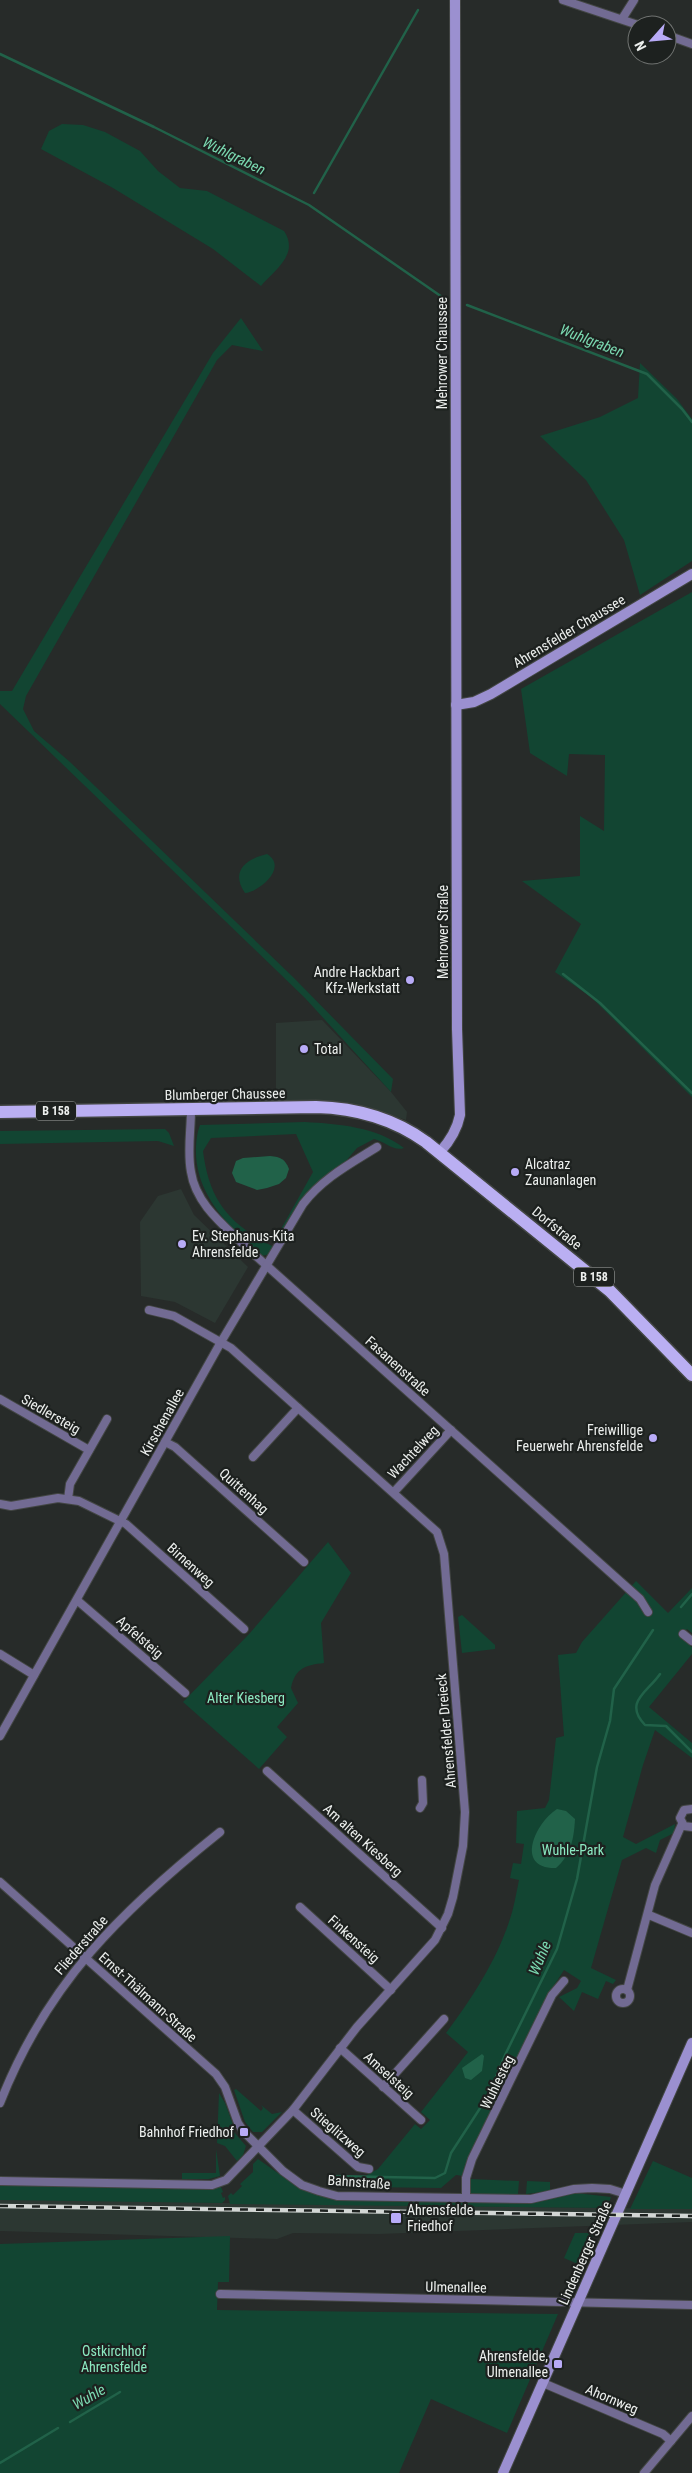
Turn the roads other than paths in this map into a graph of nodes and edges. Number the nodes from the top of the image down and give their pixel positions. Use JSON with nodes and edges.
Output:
{"nodes":[{"id":1,"x":454,"y":0,"type":"edge"},
{"id":2,"x":564,"y":0,"type":"edge"},
{"id":3,"x":634,"y":0,"type":"edge"},
{"id":4,"x":622,"y":19,"type":"junction"},
{"id":5,"x":627,"y":21,"type":"edge"},
{"id":6,"x":677,"y":39,"type":"edge"},
{"id":7,"x":692,"y":44,"type":"edge"},
{"id":8,"x":692,"y":574,"type":"edge"},
{"id":9,"x":456,"y":705,"type":"junction"},
{"id":10,"x":191,"y":1110,"type":"junction"},
{"id":11,"x":0,"y":1112,"type":"edge"},
{"id":12,"x":377,"y":1147,"type":"dead end"},
{"id":13,"x":440,"y":1152,"type":"junction"},
{"id":14,"x":267,"y":1266,"type":"junction"},
{"id":15,"x":148,"y":1310,"type":"dead end"},
{"id":16,"x":221,"y":1342,"type":"junction"},
{"id":17,"x":692,"y":1375,"type":"edge"},
{"id":18,"x":0,"y":1399,"type":"edge"},
{"id":19,"x":298,"y":1408,"type":"junction"},
{"id":20,"x":107,"y":1419,"type":"dead end"},
{"id":21,"x":451,"y":1430,"type":"junction"},
{"id":22,"x":165,"y":1442,"type":"junction"},
{"id":23,"x":89,"y":1450,"type":"junction"},
{"id":24,"x":254,"y":1457,"type":"dead end"},
{"id":25,"x":394,"y":1492,"type":"junction"},
{"id":26,"x":68,"y":1499,"type":"junction"},
{"id":27,"x":0,"y":1504,"type":"edge"},
{"id":28,"x":120,"y":1521,"type":"junction"},
{"id":29,"x":304,"y":1562,"type":"dead end"},
{"id":30,"x":78,"y":1600,"type":"junction"},
{"id":31,"x":648,"y":1612,"type":"dead end"},
{"id":32,"x":244,"y":1629,"type":"dead end"},
{"id":33,"x":683,"y":1634,"type":"dead end"},
{"id":34,"x":692,"y":1641,"type":"edge"},
{"id":35,"x":0,"y":1654,"type":"edge"},
{"id":36,"x":34,"y":1675,"type":"junction"},
{"id":37,"x":185,"y":1693,"type":"dead end"},
{"id":38,"x":0,"y":1736,"type":"edge"},
{"id":39,"x":267,"y":1770,"type":"dead end"},
{"id":40,"x":422,"y":1780,"type":"dead end"},
{"id":41,"x":420,"y":1808,"type":"dead end"},
{"id":42,"x":692,"y":1809,"type":"edge"},
{"id":43,"x":682,"y":1824,"type":"junction"},
{"id":44,"x":692,"y":1827,"type":"edge"},
{"id":45,"x":220,"y":1832,"type":"dead end"},
{"id":46,"x":0,"y":1882,"type":"edge"},
{"id":47,"x":300,"y":1907,"type":"dead end"},
{"id":48,"x":648,"y":1915,"type":"junction"},
{"id":49,"x":442,"y":1928,"type":"junction"},
{"id":50,"x":692,"y":1933,"type":"edge"},
{"id":51,"x":85,"y":1957,"type":"junction"},
{"id":52,"x":564,"y":1981,"type":"dead end"},
{"id":53,"x":391,"y":1990,"type":"junction"},
{"id":54,"x":627,"y":1990,"type":"dead end"},
{"id":55,"x":444,"y":2019,"type":"dead end"},
{"id":56,"x":692,"y":2043,"type":"edge"},
{"id":57,"x":340,"y":2048,"type":"junction"},
{"id":58,"x":384,"y":2087,"type":"junction"},
{"id":59,"x":0,"y":2103,"type":"edge"},
{"id":60,"x":293,"y":2110,"type":"junction"},
{"id":61,"x":421,"y":2120,"type":"dead end"},
{"id":62,"x":258,"y":2146,"type":"junction"},
{"id":63,"x":369,"y":2169,"type":"dead end"},
{"id":64,"x":0,"y":2181,"type":"edge"},
{"id":65,"x":626,"y":2194,"type":"junction"},
{"id":66,"x":466,"y":2198,"type":"junction"},
{"id":67,"x":220,"y":2294,"type":"dead end"},
{"id":68,"x":579,"y":2302,"type":"junction"},
{"id":69,"x":692,"y":2305,"type":"edge"},
{"id":70,"x":543,"y":2383,"type":"junction"},
{"id":71,"x":692,"y":2416,"type":"edge"},
{"id":72,"x":670,"y":2441,"type":"junction"},
{"id":73,"x":503,"y":2473,"type":"edge"},
{"id":74,"x":644,"y":2473,"type":"edge"}],
"edges":[{"from":1,"to":9,"type":"main road","name":"Mehrower Chaussee"},
{"from":2,"to":4,"type":"street"},
{"from":3,"to":4,"type":"street"},
{"from":4,"to":5,"type":"street"},
{"from":6,"to":7,"type":"street"},
{"from":8,"to":9,"type":"main road","name":"Ahrensfelder Chaussee"},
{"from":9,"to":13,"type":"main road","name":"Mehrower Straße"},
{"from":10,"to":11,"type":"main road","name":"Blumberger Chaussee","number":"B 158"},
{"from":10,"to":13,"type":"main road","name":"Blumberger Chaussee","number":"B 158"},
{"from":10,"to":14,"type":"street","name":"Fasanenstraße"},
{"from":12,"to":14,"type":"street","name":"Kirschenallee"},
{"from":13,"to":17,"type":"main road","name":"Dorfstraße","number":"B 158"},
{"from":14,"to":16,"type":"street","name":"Kirschenallee"},
{"from":14,"to":21,"type":"street","name":"Fasanenstraße"},
{"from":15,"to":16,"type":"street","name":"Ahrensfelder Dreieck"},
{"from":16,"to":19,"type":"street","name":"Ahrensfelder Dreieck"},
{"from":16,"to":22,"type":"street","name":"Kirschenallee"},
{"from":18,"to":23,"type":"street","name":"Siedlersteig"},
{"from":19,"to":24,"type":"street"},
{"from":19,"to":25,"type":"street","name":"Ahrensfelder Dreieck"},
{"from":20,"to":23,"type":"street"},
{"from":21,"to":25,"type":"street","name":"Wachtelweg"},
{"from":21,"to":31,"type":"street","name":"Fasanenstraße"},
{"from":22,"to":28,"type":"street","name":"Kirschenallee"},
{"from":22,"to":29,"type":"street","name":"Quittenhag"},
{"from":23,"to":26,"type":"street"},
{"from":25,"to":49,"type":"street","name":"Ahrensfelder Dreieck"},
{"from":26,"to":27,"type":"street"},
{"from":26,"to":28,"type":"street","name":"Birnenweg"},
{"from":28,"to":30,"type":"street","name":"Kirschenallee"},
{"from":28,"to":32,"type":"street","name":"Birnenweg"},
{"from":30,"to":36,"type":"street","name":"Kirschenallee"},
{"from":30,"to":37,"type":"street","name":"Apfelsteig"},
{"from":33,"to":34,"type":"street"},
{"from":35,"to":36,"type":"street"},
{"from":36,"to":38,"type":"street","name":"Kirschenallee"},
{"from":39,"to":49,"type":"street","name":"Am alten Kiesberg"},
{"from":40,"to":41,"type":"street"},
{"from":42,"to":43,"type":"street"},
{"from":43,"to":44,"type":"street"},
{"from":43,"to":48,"type":"street"},
{"from":45,"to":51,"type":"street","name":"Fliederstraße"},
{"from":46,"to":51,"type":"street","name":"Ernst-Thälmann-Straße"},
{"from":47,"to":53,"type":"street","name":"Finkensteig"},
{"from":48,"to":50,"type":"street"},
{"from":48,"to":54,"type":"street"},
{"from":49,"to":53,"type":"street","name":"Ahrensfelder Dreieck"},
{"from":51,"to":59,"type":"street","name":"Fliederstraße"},
{"from":51,"to":62,"type":"street","name":"Ernst-Thälmann-Straße"},
{"from":52,"to":66,"type":"street","name":"Wuhlesteg"},
{"from":53,"to":57,"type":"street","name":"Ahrensfelder Dreieck"},
{"from":55,"to":58,"type":"street"},
{"from":56,"to":65,"type":"main road","name":"Lindenberger Straße"},
{"from":57,"to":58,"type":"street","name":"Amselsteig"},
{"from":57,"to":60,"type":"street","name":"Ahrensfelder Dreieck"},
{"from":58,"to":61,"type":"street","name":"Amselsteig"},
{"from":60,"to":62,"type":"street","name":"Ahrensfelder Dreieck"},
{"from":60,"to":63,"type":"street","name":"Stieglitzweg"},
{"from":62,"to":64,"type":"street"},
{"from":62,"to":66,"type":"street","name":"Bahnstraße"},
{"from":65,"to":66,"type":"street","name":"Bahnstraße"},
{"from":65,"to":68,"type":"main road","name":"Lindenberger Straße"},
{"from":67,"to":68,"type":"street","name":"Ulmenallee"},
{"from":68,"to":69,"type":"street","name":"Ulmenallee"},
{"from":68,"to":70,"type":"main road","name":"Lindenberger Straße"},
{"from":70,"to":72,"type":"street","name":"Ahornweg"},
{"from":70,"to":73,"type":"main road","name":"Lindenberger Straße"},
{"from":71,"to":72,"type":"street"},
{"from":72,"to":74,"type":"street"}]}
